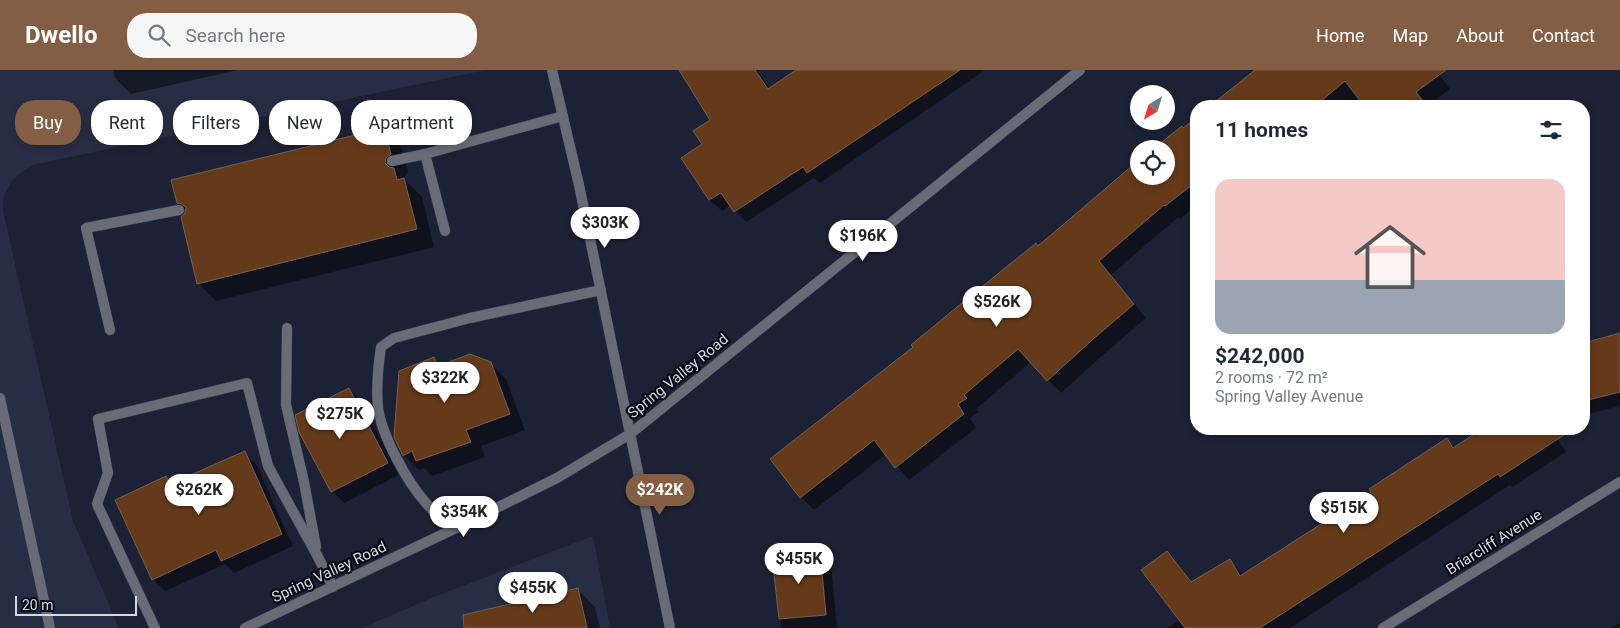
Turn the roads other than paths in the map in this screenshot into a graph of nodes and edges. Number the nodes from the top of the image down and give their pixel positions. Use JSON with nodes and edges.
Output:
{"nodes":[{"id":1,"x":552,"y":70,"type":"edge"},
{"id":2,"x":1080,"y":70,"type":"edge"},
{"id":3,"x":563,"y":116,"type":"junction"},
{"id":4,"x":425,"y":154,"type":"junction"},
{"id":5,"x":392,"y":161,"type":"dead end"},
{"id":6,"x":179,"y":210,"type":"dead end"},
{"id":7,"x":445,"y":231,"type":"dead end"},
{"id":8,"x":601,"y":290,"type":"junction"},
{"id":9,"x":288,"y":328,"type":"dead end"},
{"id":10,"x":110,"y":330,"type":"dead end"},
{"id":11,"x":0,"y":398,"type":"edge"},
{"id":12,"x":630,"y":434,"type":"junction"},
{"id":13,"x":1620,"y":482,"type":"edge"},
{"id":14,"x":454,"y":528,"type":"junction"},
{"id":15,"x":318,"y":555,"type":"junction"},
{"id":16,"x":333,"y":587,"type":"junction"},
{"id":17,"x":50,"y":628,"type":"edge"},
{"id":18,"x":155,"y":628,"type":"edge"},
{"id":19,"x":245,"y":628,"type":"edge"},
{"id":20,"x":670,"y":628,"type":"edge"},
{"id":21,"x":1383,"y":628,"type":"edge"}],
"edges":[{"from":1,"to":3,"type":"street"},
{"from":2,"to":12,"type":"street","name":"Spring Valley Road"},
{"from":3,"to":4,"type":"street"},
{"from":3,"to":8,"type":"street"},
{"from":4,"to":5,"type":"street"},
{"from":4,"to":7,"type":"street"},
{"from":6,"to":10,"type":"street"},
{"from":8,"to":12,"type":"street"},
{"from":8,"to":14,"type":"street"},
{"from":9,"to":15,"type":"street"},
{"from":11,"to":17,"type":"street"},
{"from":12,"to":14,"type":"street","name":"Spring Valley Road"},
{"from":12,"to":20,"type":"street"},
{"from":13,"to":21,"type":"street","name":"Briarcliff Avenue"},
{"from":14,"to":16,"type":"street","name":"Spring Valley Road"},
{"from":15,"to":16,"type":"street"},
{"from":15,"to":18,"type":"street"},
{"from":16,"to":19,"type":"street","name":"Spring Valley Road"}]}
